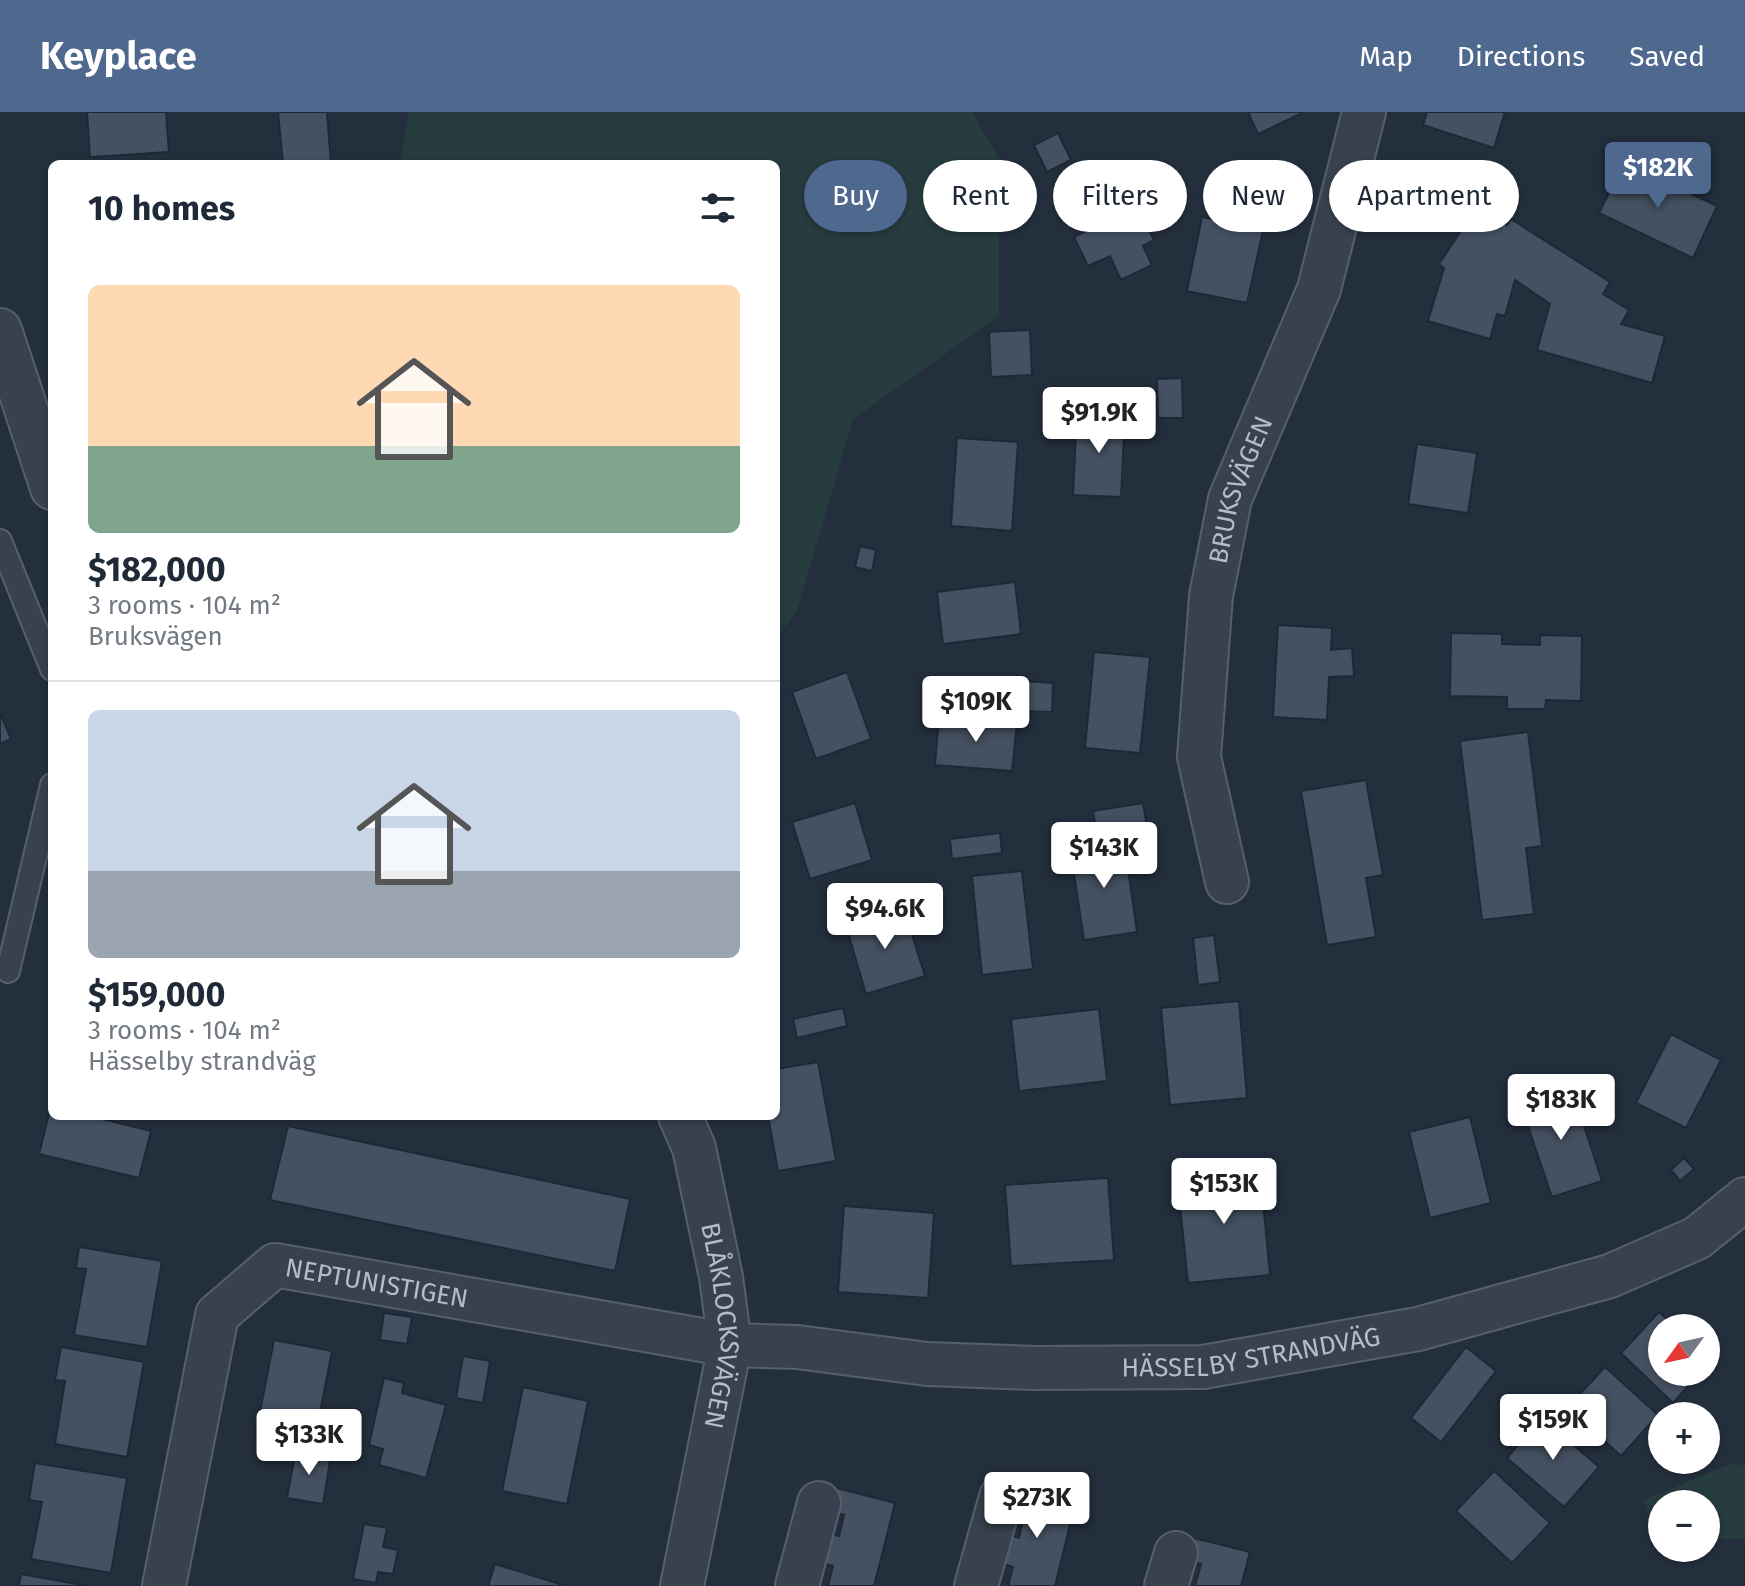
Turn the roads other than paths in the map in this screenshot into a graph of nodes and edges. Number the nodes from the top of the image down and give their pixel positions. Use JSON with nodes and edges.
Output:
{"nodes":[{"id":1,"x":1364,"y":112,"type":"edge"},
{"id":2,"x":0,"y":330,"type":"edge"},
{"id":3,"x":48,"y":476,"type":"edge"},
{"id":4,"x":0,"y":541,"type":"edge"},
{"id":5,"x":48,"y":659,"type":"edge"},
{"id":6,"x":48,"y":802,"type":"edge"},
{"id":7,"x":1227,"y":882,"type":"dead end"},
{"id":8,"x":8,"y":971,"type":"dead end"},
{"id":9,"x":682,"y":1120,"type":"edge"},
{"id":10,"x":1745,"y":1199,"type":"edge"},
{"id":11,"x":730,"y":1345,"type":"junction"},
{"id":12,"x":1001,"y":1497,"type":"dead end"},
{"id":13,"x":819,"y":1503,"type":"dead end"},
{"id":14,"x":164,"y":1586,"type":"edge"},
{"id":15,"x":682,"y":1586,"type":"edge"},
{"id":16,"x":797,"y":1586,"type":"edge"},
{"id":17,"x":976,"y":1586,"type":"edge"}],
"edges":[{"from":1,"to":7,"type":"street","name":"BRUKSVÄGEN"},
{"from":2,"to":3,"type":"street"},
{"from":4,"to":5,"type":"lane"},
{"from":6,"to":8,"type":"lane"},
{"from":9,"to":11,"type":"street","name":"BLÅKLOCKSVÄGEN"},
{"from":10,"to":11,"type":"street","name":"HÄSSELBY STRANDVÄG"},
{"from":11,"to":14,"type":"street","name":"NEPTUNISTIGEN"},
{"from":11,"to":15,"type":"street","name":"BLÅKLOCKSVÄGEN"},
{"from":12,"to":17,"type":"street"},
{"from":13,"to":16,"type":"street"}]}
